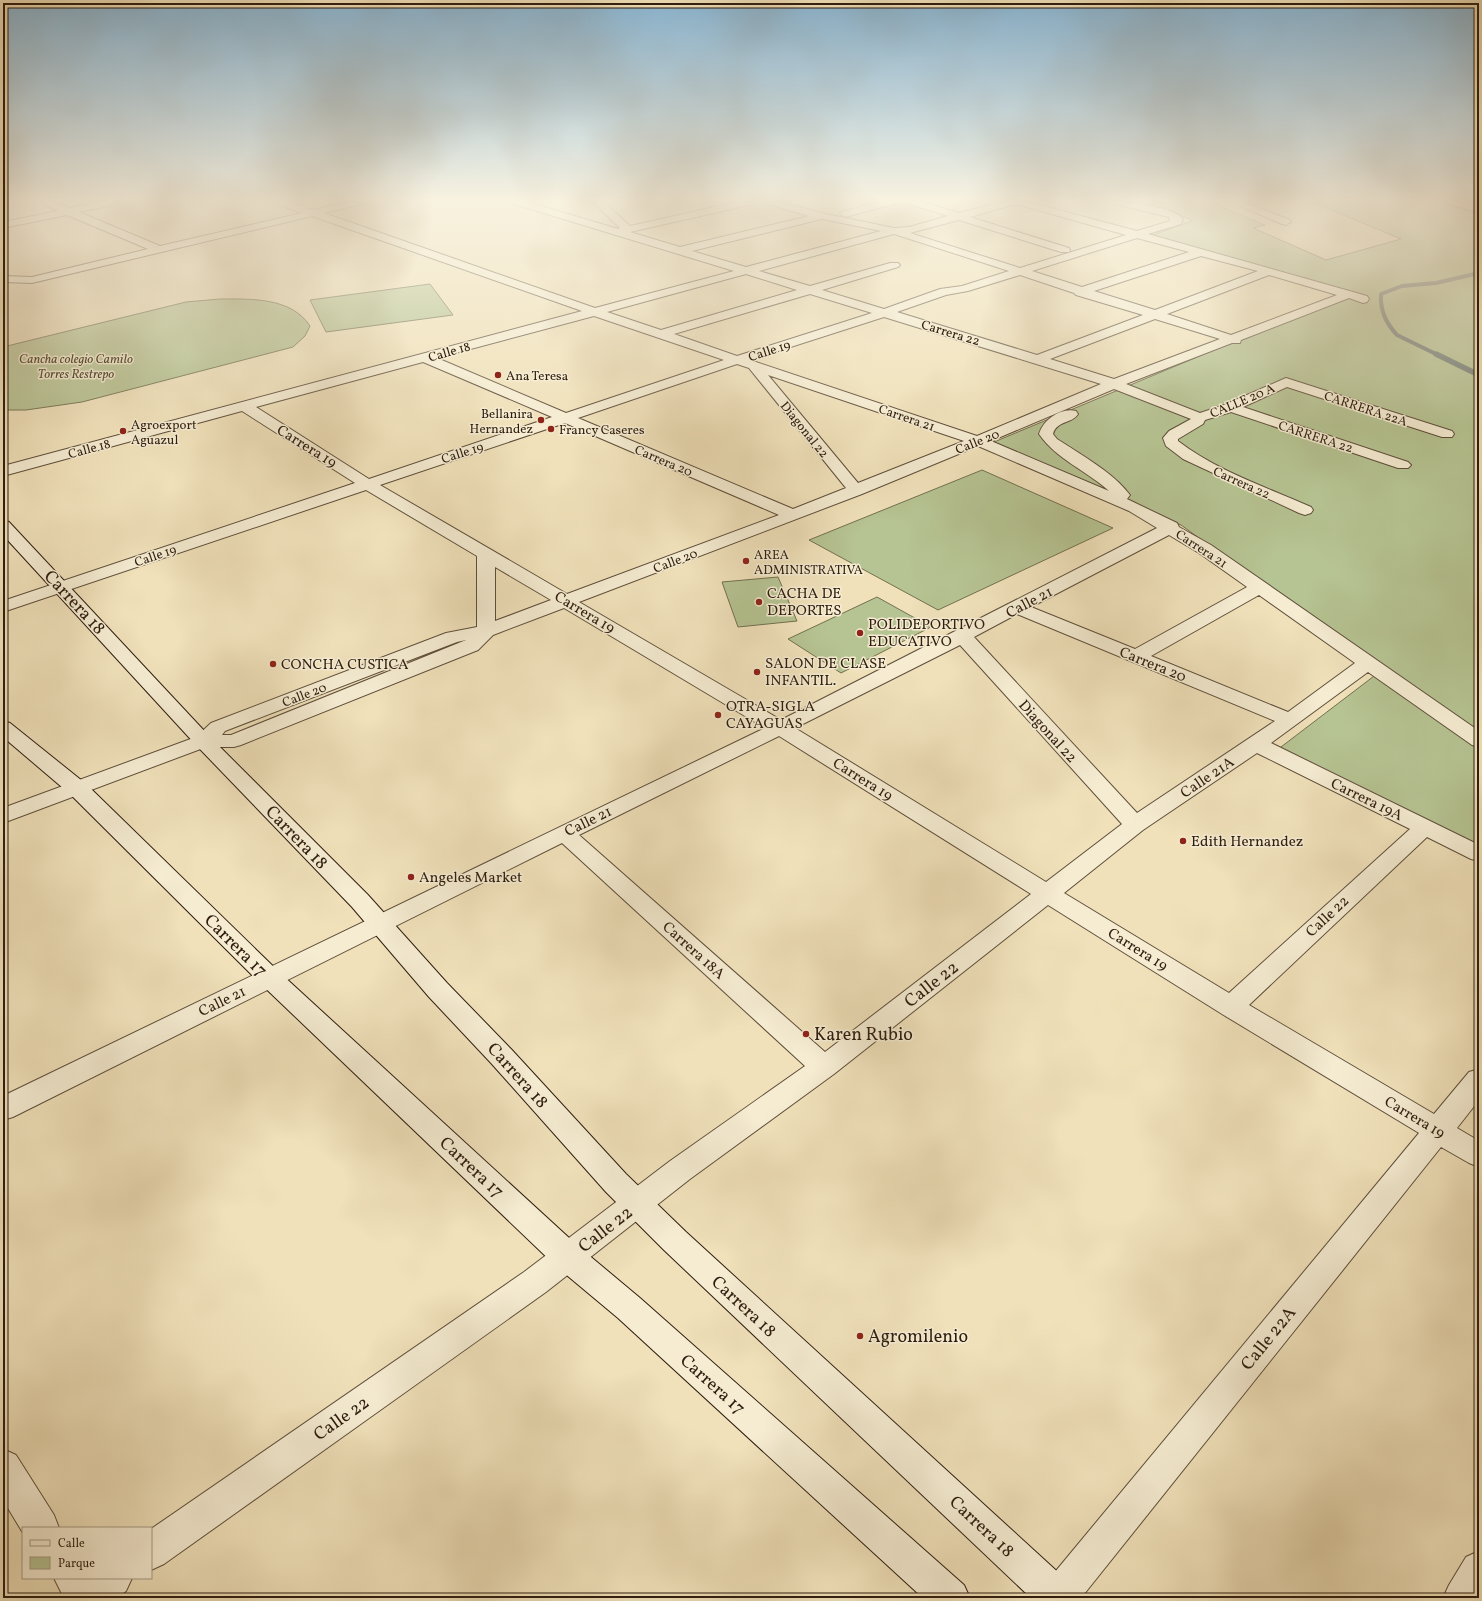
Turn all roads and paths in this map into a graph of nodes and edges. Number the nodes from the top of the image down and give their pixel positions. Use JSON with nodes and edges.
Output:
{"nodes":[{"id":1,"x":45,"y":277,"type":"edge"},
{"id":2,"x":494,"y":277,"type":"edge"},
{"id":3,"x":728,"y":277,"type":"edge"},
{"id":4,"x":764,"y":277,"type":"edge"},
{"id":5,"x":855,"y":277,"type":"edge"},
{"id":6,"x":979,"y":277,"type":"edge"},
{"id":7,"x":1004,"y":277,"type":"edge"},
{"id":8,"x":1033,"y":277,"type":"edge"},
{"id":9,"x":1126,"y":277,"type":"edge"},
{"id":10,"x":1253,"y":277,"type":"edge"},
{"id":11,"x":1288,"y":277,"type":"edge"},
{"id":12,"x":3,"y":279,"type":"edge"},
{"id":13,"x":811,"y":290,"type":"junction"},
{"id":14,"x":944,"y":292,"type":"junction"},
{"id":15,"x":1080,"y":292,"type":"junction"},
{"id":16,"x":1347,"y":295,"type":"junction"},
{"id":17,"x":592,"y":311,"type":"junction"},
{"id":18,"x":886,"y":312,"type":"junction"},
{"id":19,"x":1151,"y":314,"type":"junction"},
{"id":20,"x":662,"y":334,"type":"junction"},
{"id":21,"x":1230,"y":338,"type":"junction"},
{"id":22,"x":1245,"y":343,"type":"junction"},
{"id":23,"x":425,"y":358,"type":"junction"},
{"id":24,"x":1038,"y":359,"type":"junction"},
{"id":25,"x":737,"y":360,"type":"junction"},
{"id":26,"x":754,"y":366,"type":"junction"},
{"id":27,"x":1286,"y":382,"type":"joint"},
{"id":28,"x":1114,"y":384,"type":"junction"},
{"id":29,"x":1130,"y":390,"type":"junction"},
{"id":30,"x":244,"y":406,"type":"junction"},
{"id":31,"x":1230,"y":407,"type":"junction"},
{"id":32,"x":566,"y":418,"type":"junction"},
{"id":33,"x":1198,"y":418,"type":"junction"},
{"id":34,"x":1447,"y":434,"type":"dead end"},
{"id":35,"x":978,"y":441,"type":"junction"},
{"id":36,"x":1403,"y":465,"type":"dead end"},
{"id":37,"x":3,"y":471,"type":"edge"},
{"id":38,"x":367,"y":484,"type":"junction"},
{"id":39,"x":856,"y":491,"type":"junction"},
{"id":40,"x":1135,"y":508,"type":"junction"},
{"id":41,"x":1304,"y":510,"type":"dead end"},
{"id":42,"x":793,"y":515,"type":"junction"},
{"id":43,"x":3,"y":524,"type":"edge"},
{"id":44,"x":1171,"y":528,"type":"junction"},
{"id":45,"x":486,"y":554,"type":"junction"},
{"id":46,"x":61,"y":587,"type":"junction"},
{"id":47,"x":1260,"y":587,"type":"junction"},
{"id":48,"x":566,"y":601,"type":"junction"},
{"id":49,"x":3,"y":607,"type":"edge"},
{"id":50,"x":1018,"y":608,"type":"junction"},
{"id":51,"x":486,"y":631,"type":"junction"},
{"id":52,"x":962,"y":636,"type":"junction"},
{"id":53,"x":1135,"y":657,"type":"junction"},
{"id":54,"x":1368,"y":664,"type":"junction"},
{"id":55,"x":1288,"y":719,"type":"junction"},
{"id":56,"x":3,"y":727,"type":"edge"},
{"id":57,"x":780,"y":728,"type":"junction"},
{"id":58,"x":204,"y":741,"type":"junction"},
{"id":59,"x":1479,"y":741,"type":"edge"},
{"id":60,"x":1256,"y":744,"type":"junction"},
{"id":61,"x":78,"y":789,"type":"junction"},
{"id":62,"x":3,"y":816,"type":"edge"},
{"id":63,"x":1135,"y":825,"type":"junction"},
{"id":64,"x":1425,"y":827,"type":"junction"},
{"id":65,"x":564,"y":833,"type":"junction"},
{"id":66,"x":1479,"y":854,"type":"edge"},
{"id":67,"x":1048,"y":893,"type":"junction"},
{"id":68,"x":379,"y":922,"type":"junction"},
{"id":69,"x":270,"y":978,"type":"junction"},
{"id":70,"x":1231,"y":1006,"type":"junction"},
{"id":71,"x":824,"y":1067,"type":"junction"},
{"id":72,"x":1479,"y":1080,"type":"edge"},
{"id":73,"x":3,"y":1109,"type":"edge"},
{"id":74,"x":1437,"y":1130,"type":"junction"},
{"id":75,"x":1479,"y":1156,"type":"edge"},
{"id":76,"x":637,"y":1204,"type":"junction"},
{"id":77,"x":568,"y":1257,"type":"junction"},
{"id":78,"x":3,"y":1467,"type":"edge"},
{"id":79,"x":40,"y":1527,"type":"edge"},
{"id":80,"x":152,"y":1550,"type":"edge"},
{"id":81,"x":1479,"y":1570,"type":"edge"},
{"id":82,"x":74,"y":1579,"type":"edge"},
{"id":83,"x":112,"y":1579,"type":"edge"},
{"id":84,"x":85,"y":1598,"type":"edge"},
{"id":85,"x":951,"y":1598,"type":"edge"},
{"id":86,"x":1059,"y":1598,"type":"edge"},
{"id":87,"x":1462,"y":1598,"type":"edge"}],
"edges":[{"from":1,"to":12,"type":"street"},
{"from":2,"to":17,"type":"street","name":"Carrera 21"},
{"from":3,"to":17,"type":"street","name":"Calle 18"},
{"from":4,"to":13,"type":"street","name":"Carrera 22"},
{"from":5,"to":13,"type":"street"},
{"from":6,"to":14,"type":"street","name":"Calle 19"},
{"from":7,"to":14,"type":"street","name":"Calle 19"},
{"from":8,"to":15,"type":"street"},
{"from":9,"to":15,"type":"street"},
{"from":10,"to":19,"type":"street"},
{"from":11,"to":16,"type":"street"},
{"from":13,"to":18,"type":"street","name":"Carrera 22"},
{"from":13,"to":20,"type":"street"},
{"from":14,"to":18,"type":"street","name":"Calle 19"},
{"from":15,"to":19,"type":"street"},
{"from":16,"to":21,"type":"street","name":"Calle 20"},
{"from":16,"to":22,"type":"street"},
{"from":17,"to":20,"type":"street","name":"Carrera 21"},
{"from":17,"to":23,"type":"street","name":"Calle 18"},
{"from":18,"to":24,"type":"street","name":"Carrera 22"},
{"from":18,"to":25,"type":"street","name":"Calle 19"},
{"from":19,"to":21,"type":"street"},
{"from":19,"to":24,"type":"street"},
{"from":20,"to":25,"type":"street","name":"Carrera 21"},
{"from":21,"to":22,"type":"street"},
{"from":21,"to":28,"type":"street","name":"Calle 20"},
{"from":22,"to":29,"type":"street"},
{"from":23,"to":30,"type":"street","name":"Calle 18"},
{"from":23,"to":32,"type":"street","name":"Carrera 20"},
{"from":24,"to":28,"type":"street","name":"Carrera 22"},
{"from":25,"to":26,"type":"street","name":"Carrera 21"},
{"from":25,"to":32,"type":"street","name":"Calle 19"},
{"from":26,"to":35,"type":"street","name":"Carrera 21"},
{"from":26,"to":39,"type":"street","name":"Diagonal 22"},
{"from":27,"to":31,"type":"street","name":"CALLE 20 A"},
{"from":27,"to":34,"type":"street","name":"CARRERA 22A"},
{"from":28,"to":29,"type":"street","name":"Carrera 22"},
{"from":28,"to":35,"type":"street","name":"Calle 20"},
{"from":29,"to":33,"type":"street","name":"Carrera 22"},
{"from":29,"to":40,"type":"street"},
{"from":30,"to":37,"type":"street","name":"Calle 18"},
{"from":30,"to":38,"type":"street","name":"Carrera 19"},
{"from":31,"to":33,"type":"street","name":"CALLE 20 A"},
{"from":31,"to":36,"type":"street","name":"CARRERA 22"},
{"from":32,"to":38,"type":"street","name":"Calle 19"},
{"from":32,"to":42,"type":"street","name":"Carrera 20"},
{"from":33,"to":41,"type":"street","name":"Carrera 22"},
{"from":35,"to":39,"type":"street","name":"Calle 20"},
{"from":35,"to":40,"type":"street","name":"Carrera 21"},
{"from":38,"to":45,"type":"street","name":"Carrera 19"},
{"from":38,"to":46,"type":"street","name":"Calle 19"},
{"from":39,"to":42,"type":"street","name":"Calle 20"},
{"from":40,"to":44,"type":"street","name":"Carrera 21"},
{"from":42,"to":48,"type":"street","name":"Calle 20"},
{"from":43,"to":46,"type":"street","name":"Carrera 18"},
{"from":44,"to":47,"type":"street","name":"Carrera 21"},
{"from":44,"to":50,"type":"street","name":"Calle 21"},
{"from":45,"to":48,"type":"street","name":"Carrera 19"},
{"from":45,"to":51,"type":"street"},
{"from":46,"to":49,"type":"street","name":"Calle 19"},
{"from":46,"to":58,"type":"street","name":"Carrera 18"},
{"from":47,"to":53,"type":"street"},
{"from":47,"to":54,"type":"street","name":"Carrera 21"},
{"from":48,"to":51,"type":"street","name":"Calle 20"},
{"from":48,"to":57,"type":"street","name":"Carrera 19"},
{"from":50,"to":52,"type":"street","name":"Calle 21"},
{"from":50,"to":53,"type":"street","name":"Carrera 20"},
{"from":51,"to":58,"type":"street"},
{"from":52,"to":57,"type":"street","name":"Calle 21"},
{"from":52,"to":63,"type":"street","name":"Diagonal 22"},
{"from":53,"to":55,"type":"street","name":"Carrera 20"},
{"from":54,"to":55,"type":"street","name":"Calle 21A"},
{"from":54,"to":59,"type":"street","name":"Carrera 21"},
{"from":55,"to":60,"type":"street","name":"Calle 21A"},
{"from":56,"to":61,"type":"street","name":"Carrera 17"},
{"from":57,"to":65,"type":"street","name":"Calle 21"},
{"from":57,"to":67,"type":"street","name":"Carrera 19"},
{"from":58,"to":61,"type":"street"},
{"from":58,"to":68,"type":"street","name":"Carrera 18"},
{"from":60,"to":63,"type":"street","name":"Calle 21A"},
{"from":60,"to":64,"type":"street","name":"Carrera 19A"},
{"from":61,"to":62,"type":"street"},
{"from":61,"to":69,"type":"street","name":"Carrera 17"},
{"from":63,"to":67,"type":"street","name":"Calle 21A"},
{"from":64,"to":66,"type":"street","name":"Carrera 19A"},
{"from":64,"to":70,"type":"street","name":"Calle 22"},
{"from":65,"to":68,"type":"street","name":"Calle 21"},
{"from":65,"to":71,"type":"street","name":"Carrera 18A"},
{"from":67,"to":70,"type":"street","name":"Carrera 19"},
{"from":67,"to":71,"type":"street","name":"Calle 22"},
{"from":68,"to":69,"type":"street","name":"Calle 21"},
{"from":68,"to":76,"type":"street","name":"Carrera 18"},
{"from":69,"to":73,"type":"street","name":"Calle 21"},
{"from":69,"to":77,"type":"street","name":"Carrera 17"},
{"from":70,"to":74,"type":"street","name":"Carrera 19"},
{"from":71,"to":76,"type":"street","name":"Calle 22"},
{"from":72,"to":74,"type":"street","name":"Calle 22A"},
{"from":74,"to":75,"type":"street","name":"Carrera 19"},
{"from":74,"to":86,"type":"street","name":"Calle 22A"},
{"from":76,"to":77,"type":"street","name":"Calle 22"},
{"from":76,"to":86,"type":"street","name":"Carrera 18"},
{"from":77,"to":80,"type":"street","name":"Calle 22"},
{"from":77,"to":85,"type":"street","name":"Carrera 17"},
{"from":78,"to":79,"type":"street"},
{"from":81,"to":87,"type":"street"},
{"from":82,"to":84,"type":"street"},
{"from":83,"to":84,"type":"street"}]}
